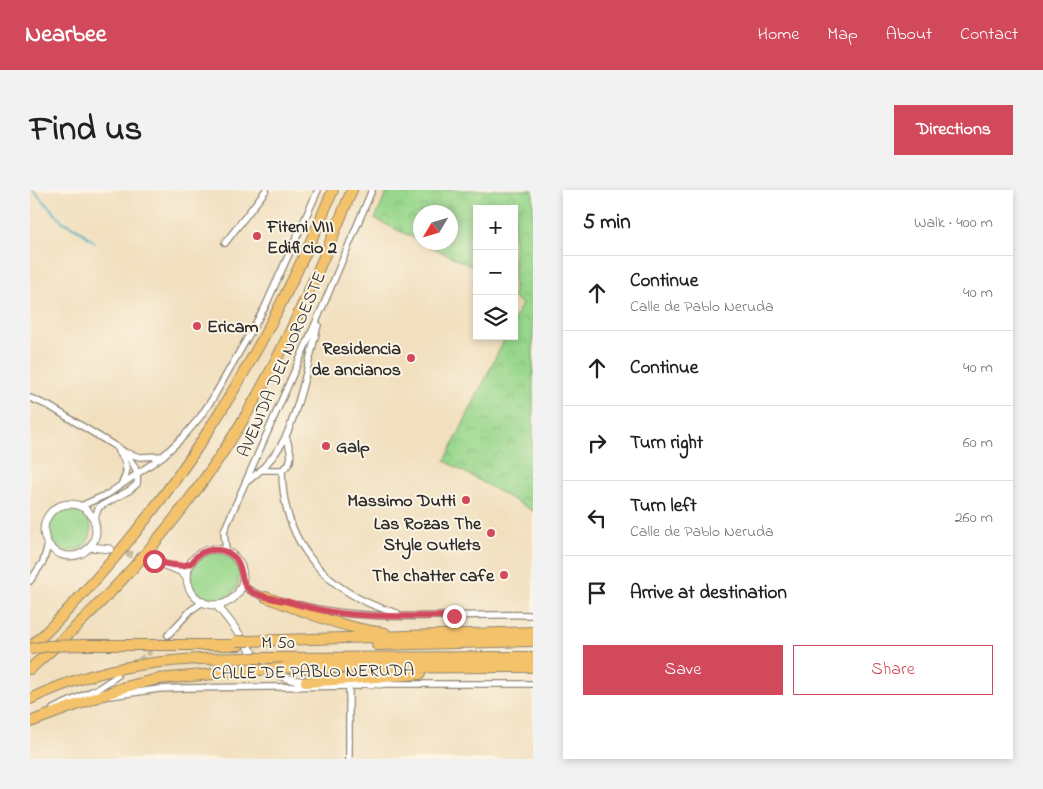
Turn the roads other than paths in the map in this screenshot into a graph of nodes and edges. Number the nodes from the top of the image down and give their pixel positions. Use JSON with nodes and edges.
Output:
{"nodes":[{"id":1,"x":266,"y":190,"type":"edge"},
{"id":2,"x":318,"y":190,"type":"edge"},
{"id":3,"x":333,"y":190,"type":"edge"},
{"id":4,"x":352,"y":190,"type":"edge"},
{"id":5,"x":372,"y":190,"type":"edge"},
{"id":6,"x":225,"y":243,"type":"dead end"},
{"id":7,"x":323,"y":306,"type":"junction"},
{"id":8,"x":30,"y":398,"type":"edge"},
{"id":9,"x":286,"y":437,"type":"junction"},
{"id":10,"x":113,"y":446,"type":"junction"},
{"id":11,"x":123,"y":452,"type":"junction"},
{"id":12,"x":163,"y":456,"type":"junction"},
{"id":13,"x":262,"y":470,"type":"junction"},
{"id":14,"x":282,"y":470,"type":"junction"},
{"id":15,"x":138,"y":474,"type":"junction"},
{"id":16,"x":247,"y":482,"type":"junction"},
{"id":17,"x":121,"y":486,"type":"junction"},
{"id":18,"x":81,"y":506,"type":"junction"},
{"id":19,"x":94,"y":519,"type":"junction"},
{"id":20,"x":96,"y":536,"type":"junction"},
{"id":21,"x":48,"y":545,"type":"junction"},
{"id":22,"x":90,"y":547,"type":"junction"},
{"id":23,"x":226,"y":551,"type":"junction"},
{"id":24,"x":154,"y":561,"type":"tunnel mouth"},
{"id":25,"x":190,"y":563,"type":"junction"},
{"id":26,"x":168,"y":565,"type":"junction"},
{"id":27,"x":187,"y":577,"type":"junction"},
{"id":28,"x":30,"y":582,"type":"edge"},
{"id":29,"x":242,"y":582,"type":"junction"},
{"id":30,"x":266,"y":597,"type":"junction"},
{"id":31,"x":202,"y":602,"type":"junction"},
{"id":32,"x":216,"y":605,"type":"junction"},
{"id":33,"x":533,"y":615,"type":"edge"},
{"id":34,"x":409,"y":616,"type":"junction"},
{"id":35,"x":533,"y":632,"type":"edge"},
{"id":36,"x":168,"y":635,"type":"tunnel mouth"},
{"id":37,"x":533,"y":641,"type":"edge"},
{"id":38,"x":251,"y":643,"type":"junction"},
{"id":39,"x":30,"y":648,"type":"edge"},
{"id":40,"x":533,"y":658,"type":"edge"},
{"id":41,"x":533,"y":666,"type":"edge"},
{"id":42,"x":514,"y":667,"type":"junction"},
{"id":43,"x":30,"y":669,"type":"edge"},
{"id":44,"x":118,"y":676,"type":"dead end"},
{"id":45,"x":306,"y":682,"type":"junction"},
{"id":46,"x":381,"y":684,"type":"junction"},
{"id":47,"x":533,"y":684,"type":"edge"},
{"id":48,"x":349,"y":687,"type":"junction"},
{"id":49,"x":94,"y":698,"type":"junction"},
{"id":50,"x":30,"y":699,"type":"edge"},
{"id":51,"x":30,"y":718,"type":"edge"},
{"id":52,"x":30,"y":722,"type":"edge"},
{"id":53,"x":349,"y":759,"type":"edge"}],
"edges":[{"from":1,"to":6,"type":"street"},
{"from":2,"to":12,"type":"street"},
{"from":3,"to":39,"type":"highway"},
{"from":4,"to":43,"type":"highway"},
{"from":5,"to":7,"type":"street","name":"AVENIDA DEL NOROESTE"},
{"from":7,"to":9,"type":"street"},
{"from":7,"to":16,"type":"street","name":"AVENIDA DEL NOROESTE"},
{"from":8,"to":10,"type":"street"},
{"from":9,"to":13,"type":"street"},
{"from":9,"to":14,"type":"street"},
{"from":10,"to":11,"type":"street"},
{"from":10,"to":17,"type":"street"},
{"from":11,"to":12,"type":"street"},
{"from":11,"to":15,"type":"street"},
{"from":12,"to":15,"type":"street"},
{"from":13,"to":14,"type":"street"},
{"from":13,"to":16,"type":"street"},
{"from":14,"to":34,"type":"street"},
{"from":15,"to":17,"type":"street"},
{"from":15,"to":19,"type":"street"},
{"from":16,"to":23,"type":"street","name":"AVENIDA DEL NOROESTE"},
{"from":17,"to":18,"type":"street"},
{"from":18,"to":19,"type":"street"},
{"from":18,"to":21,"type":"street"},
{"from":19,"to":20,"type":"street"},
{"from":20,"to":22,"type":"street"},
{"from":20,"to":22,"type":"street"},
{"from":21,"to":22,"type":"street"},
{"from":21,"to":28,"type":"street"},
{"from":23,"to":25,"type":"street"},
{"from":23,"to":29,"type":"street"},
{"from":24,"to":26,"type":"street"},
{"from":25,"to":26,"type":"street"},
{"from":25,"to":27,"type":"street"},
{"from":26,"to":27,"type":"street"},
{"from":27,"to":31,"type":"street"},
{"from":29,"to":30,"type":"street"},
{"from":29,"to":32,"type":"street"},
{"from":30,"to":34,"type":"street"},
{"from":30,"to":35,"type":"highway"},
{"from":31,"to":32,"type":"street"},
{"from":31,"to":36,"type":"street"},
{"from":32,"to":45,"type":"street"},
{"from":33,"to":34,"type":"street"},
{"from":35,"to":38,"type":"highway"},
{"from":37,"to":38,"type":"highway"},
{"from":38,"to":39,"type":"highway","bridge":true},
{"from":40,"to":50,"type":"highway","name":"M 50","bridge":true},
{"from":41,"to":42,"type":"highway"},
{"from":42,"to":45,"type":"highway"},
{"from":42,"to":49,"type":"highway","bridge":true},
{"from":44,"to":51,"type":"street"},
{"from":45,"to":46,"type":"street"},
{"from":46,"to":47,"type":"street","name":"CALLE DE PABLO NERUDA"},
{"from":46,"to":48,"type":"street","name":"CALLE DE PABLO NERUDA"},
{"from":48,"to":49,"type":"street","name":"CALLE DE PABLO NERUDA"},
{"from":48,"to":53,"type":"street"},
{"from":49,"to":52,"type":"highway"}]}
